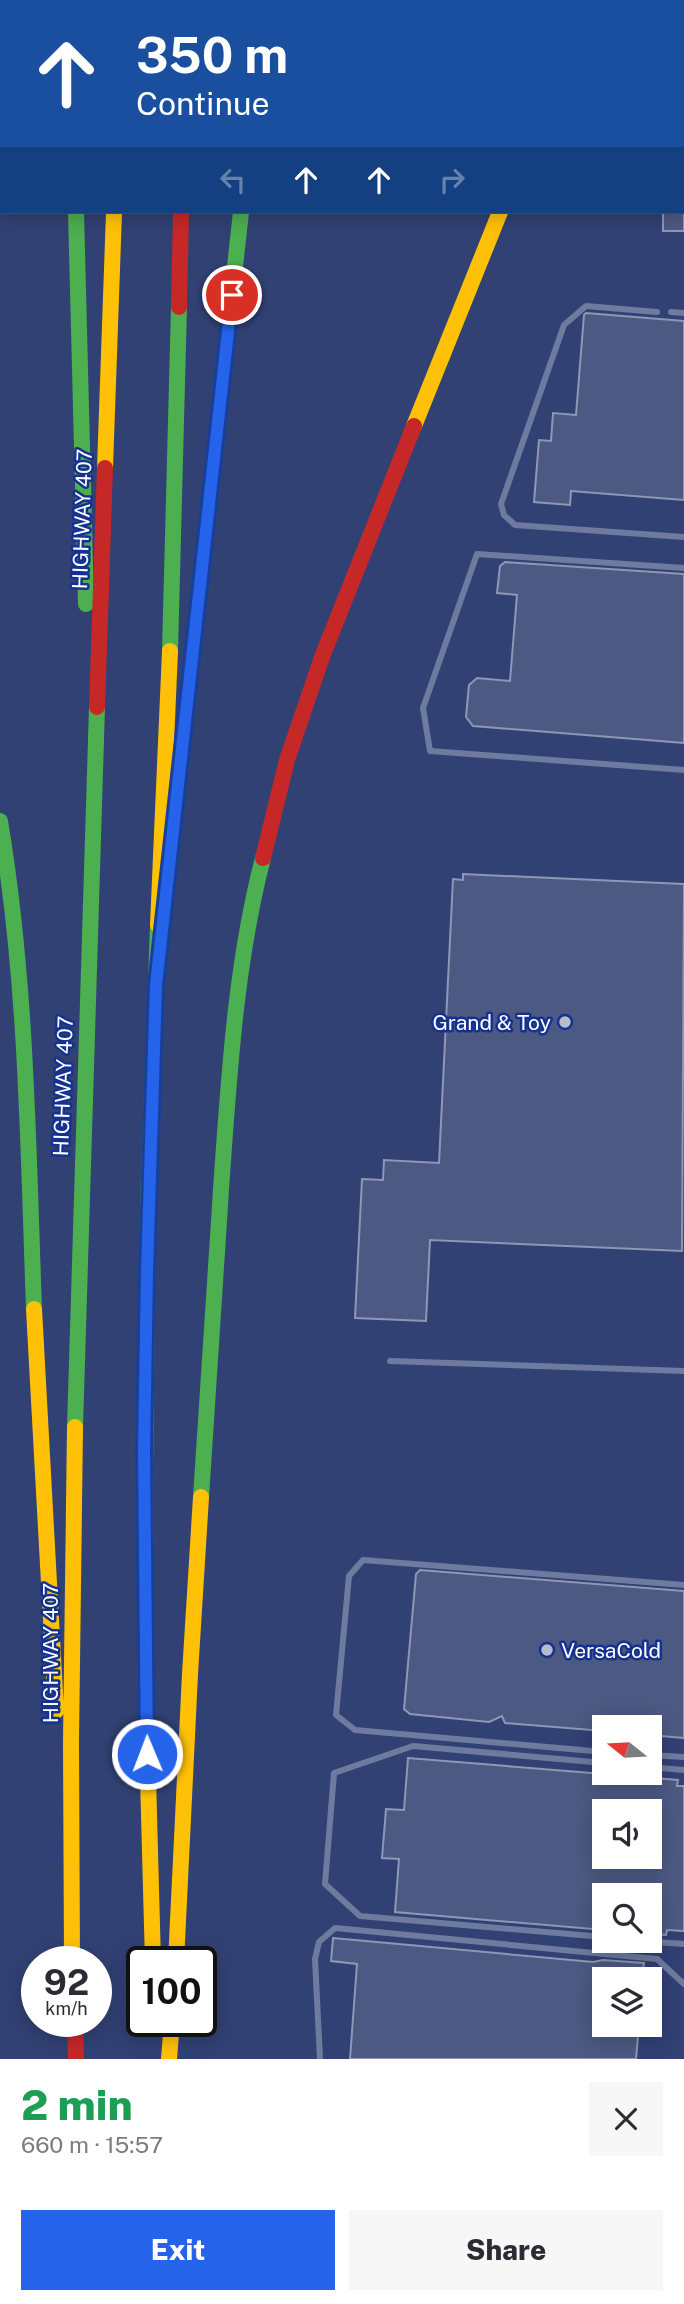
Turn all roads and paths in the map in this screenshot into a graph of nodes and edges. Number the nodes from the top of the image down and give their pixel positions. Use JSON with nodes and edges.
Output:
{"nodes":[{"id":1,"x":76,"y":214,"type":"edge"},
{"id":2,"x":114,"y":214,"type":"edge"},
{"id":3,"x":181,"y":214,"type":"edge"},
{"id":4,"x":241,"y":214,"type":"edge"},
{"id":5,"x":499,"y":214,"type":"edge"},
{"id":6,"x":657,"y":312,"type":"dead end"},
{"id":7,"x":671,"y":312,"type":"dead end"},
{"id":8,"x":684,"y":313,"type":"edge"},
{"id":9,"x":684,"y":537,"type":"edge"},
{"id":10,"x":684,"y":568,"type":"edge"},
{"id":11,"x":684,"y":771,"type":"edge"},
{"id":12,"x":0,"y":821,"type":"edge"},
{"id":13,"x":92,"y":835,"type":"junction"},
{"id":14,"x":156,"y":985,"type":"junction"},
{"id":15,"x":390,"y":1361,"type":"dead end"},
{"id":16,"x":684,"y":1371,"type":"edge"},
{"id":17,"x":684,"y":1585,"type":"edge"},
{"id":18,"x":592,"y":1751,"type":"edge"},
{"id":19,"x":662,"y":1756,"type":"edge"},
{"id":20,"x":684,"y":1758,"type":"edge"},
{"id":21,"x":592,"y":1762,"type":"edge"},
{"id":22,"x":662,"y":1768,"type":"edge"},
{"id":23,"x":684,"y":1770,"type":"edge"},
{"id":24,"x":592,"y":1936,"type":"edge"},
{"id":25,"x":662,"y":1942,"type":"edge"},
{"id":26,"x":684,"y":1944,"type":"edge"},
{"id":27,"x":71,"y":1946,"type":"edge"},
{"id":28,"x":72,"y":1946,"type":"edge"},
{"id":29,"x":152,"y":1946,"type":"edge"},
{"id":30,"x":177,"y":1946,"type":"edge"},
{"id":31,"x":684,"y":1984,"type":"edge"},
{"id":32,"x":75,"y":2037,"type":"edge"},
{"id":33,"x":156,"y":2037,"type":"edge"},
{"id":34,"x":171,"y":2037,"type":"edge"},
{"id":35,"x":76,"y":2059,"type":"edge"},
{"id":36,"x":157,"y":2059,"type":"edge"},
{"id":37,"x":169,"y":2059,"type":"edge"},
{"id":38,"x":320,"y":2059,"type":"edge"}],
"edges":[{"from":1,"to":13,"type":"highway"},
{"from":2,"to":13,"type":"highway","name":"HIGHWAY 407"},
{"from":3,"to":14,"type":"highway"},
{"from":4,"to":14,"type":"highway"},
{"from":5,"to":30,"type":"highway"},
{"from":6,"to":9,"type":"lane"},
{"from":7,"to":8,"type":"lane"},
{"from":10,"to":11,"type":"lane"},
{"from":12,"to":27,"type":"highway"},
{"from":13,"to":28,"type":"highway","name":"HIGHWAY 407"},
{"from":14,"to":29,"type":"highway"},
{"from":15,"to":16,"type":"lane"},
{"from":17,"to":18,"type":"lane"},
{"from":19,"to":20,"type":"lane"},
{"from":21,"to":24,"type":"lane"},
{"from":22,"to":23,"type":"lane"},
{"from":25,"to":26,"type":"lane"},
{"from":31,"to":38,"type":"lane"},
{"from":32,"to":35,"type":"highway"},
{"from":33,"to":36,"type":"highway"},
{"from":34,"to":37,"type":"highway"}]}
